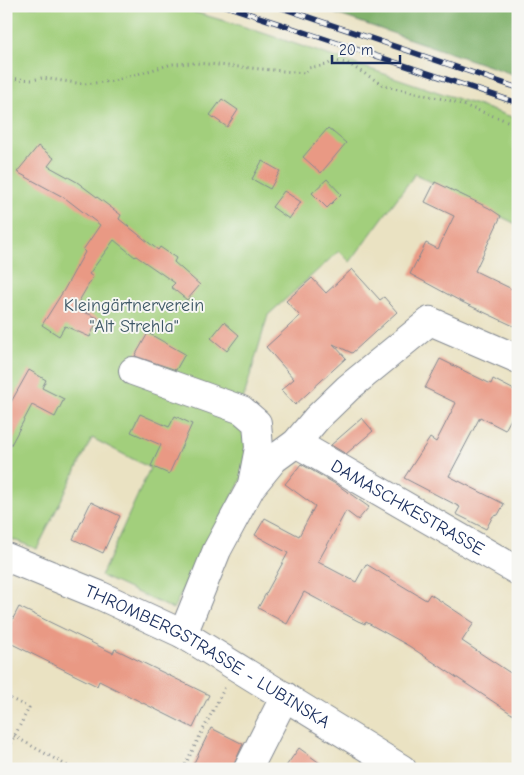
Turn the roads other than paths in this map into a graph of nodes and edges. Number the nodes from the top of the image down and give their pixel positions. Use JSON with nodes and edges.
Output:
{"nodes":[{"id":1,"x":518,"y":359,"type":"edge"},
{"id":2,"x":133,"y":370,"type":"dead end"},
{"id":3,"x":296,"y":444,"type":"junction"},
{"id":4,"x":251,"y":488,"type":"junction"},
{"id":5,"x":6,"y":557,"type":"edge"},
{"id":6,"x":518,"y":571,"type":"edge"},
{"id":7,"x":183,"y":634,"type":"junction"},
{"id":8,"x":282,"y":702,"type":"junction"},
{"id":9,"x":248,"y":769,"type":"edge"},
{"id":10,"x":402,"y":769,"type":"edge"}],
"edges":[{"from":1,"to":3,"type":"street"},
{"from":2,"to":4,"type":"street"},
{"from":3,"to":4,"type":"street"},
{"from":3,"to":6,"type":"street","name":"DAMASCHKESTRASSE"},
{"from":4,"to":7,"type":"street"},
{"from":5,"to":7,"type":"street","name":"THROMBERGSTRASSE - LUBINSKA"},
{"from":7,"to":8,"type":"street","name":"THROMBERGSTRASSE - LUBINSKA"},
{"from":8,"to":9,"type":"street"},
{"from":8,"to":10,"type":"street","name":"THROMBERGSTRASSE - LUBINSKA"}]}
